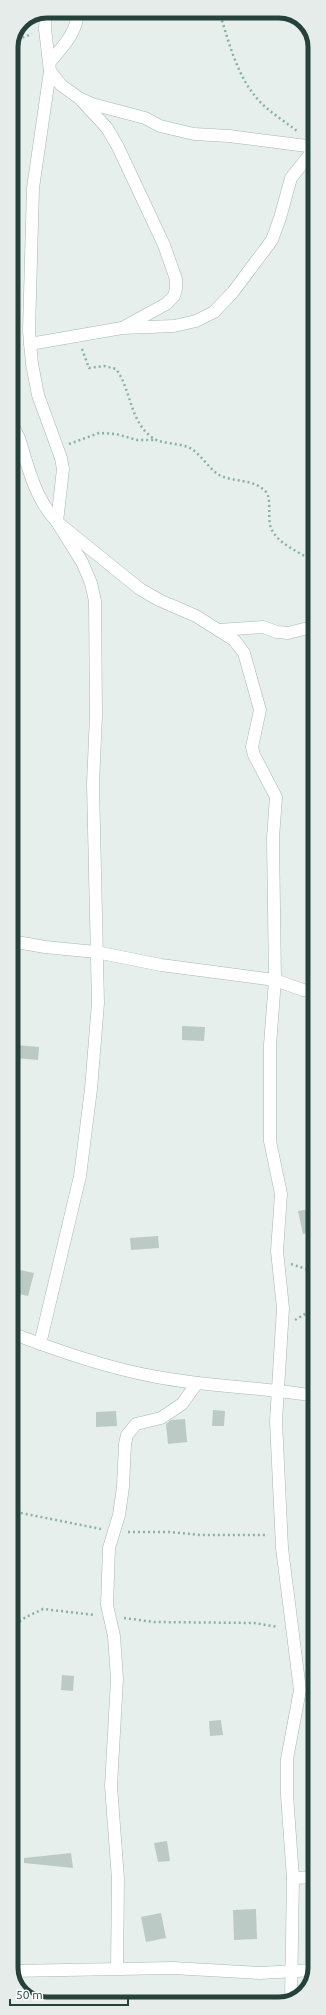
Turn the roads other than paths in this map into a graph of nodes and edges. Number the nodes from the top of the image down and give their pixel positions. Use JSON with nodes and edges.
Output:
{"nodes":[{"id":1,"x":46,"y":18,"type":"edge"},
{"id":2,"x":78,"y":18,"type":"edge"},
{"id":3,"x":50,"y":66,"type":"junction"},
{"id":4,"x":79,"y":98,"type":"junction"},
{"id":5,"x":308,"y":146,"type":"edge"},
{"id":6,"x":308,"y":156,"type":"edge"},
{"id":7,"x":122,"y":328,"type":"junction"},
{"id":8,"x":30,"y":344,"type":"junction"},
{"id":9,"x":18,"y":434,"type":"edge"},
{"id":10,"x":57,"y":522,"type":"junction"},
{"id":11,"x":308,"y":629,"type":"edge"},
{"id":12,"x":218,"y":630,"type":"junction"},
{"id":13,"x":18,"y":942,"type":"edge"},
{"id":14,"x":96,"y":952,"type":"junction"},
{"id":15,"x":274,"y":980,"type":"junction"},
{"id":16,"x":308,"y":991,"type":"edge"},
{"id":17,"x":18,"y":1336,"type":"edge"},
{"id":18,"x":40,"y":1344,"type":"junction"},
{"id":19,"x":197,"y":1383,"type":"junction"},
{"id":20,"x":279,"y":1390,"type":"junction"},
{"id":21,"x":308,"y":1395,"type":"edge"},
{"id":22,"x":292,"y":1878,"type":"junction"},
{"id":23,"x":308,"y":1878,"type":"edge"},
{"id":24,"x":117,"y":1968,"type":"junction"},
{"id":25,"x":18,"y":1971,"type":"edge"},
{"id":26,"x":308,"y":1971,"type":"edge"},
{"id":27,"x":290,"y":1972,"type":"junction"},
{"id":28,"x":291,"y":1994,"type":"edge"}],
"edges":[{"from":1,"to":3,"type":"street"},
{"from":2,"to":3,"type":"street"},
{"from":3,"to":4,"type":"street"},
{"from":3,"to":8,"type":"street"},
{"from":4,"to":5,"type":"street"},
{"from":4,"to":7,"type":"street"},
{"from":6,"to":7,"type":"street"},
{"from":7,"to":8,"type":"street"},
{"from":8,"to":10,"type":"street"},
{"from":9,"to":10,"type":"street"},
{"from":10,"to":12,"type":"street"},
{"from":10,"to":14,"type":"street"},
{"from":11,"to":12,"type":"street"},
{"from":12,"to":15,"type":"street"},
{"from":13,"to":14,"type":"street"},
{"from":14,"to":15,"type":"street"},
{"from":14,"to":18,"type":"street"},
{"from":15,"to":16,"type":"street"},
{"from":15,"to":20,"type":"street"},
{"from":17,"to":18,"type":"street"},
{"from":18,"to":19,"type":"street"},
{"from":19,"to":20,"type":"street"},
{"from":19,"to":24,"type":"street"},
{"from":20,"to":21,"type":"street"},
{"from":20,"to":22,"type":"street"},
{"from":22,"to":23,"type":"street"},
{"from":22,"to":27,"type":"street"},
{"from":24,"to":25,"type":"street"},
{"from":24,"to":27,"type":"street"},
{"from":26,"to":27,"type":"street"},
{"from":27,"to":28,"type":"street"}]}
